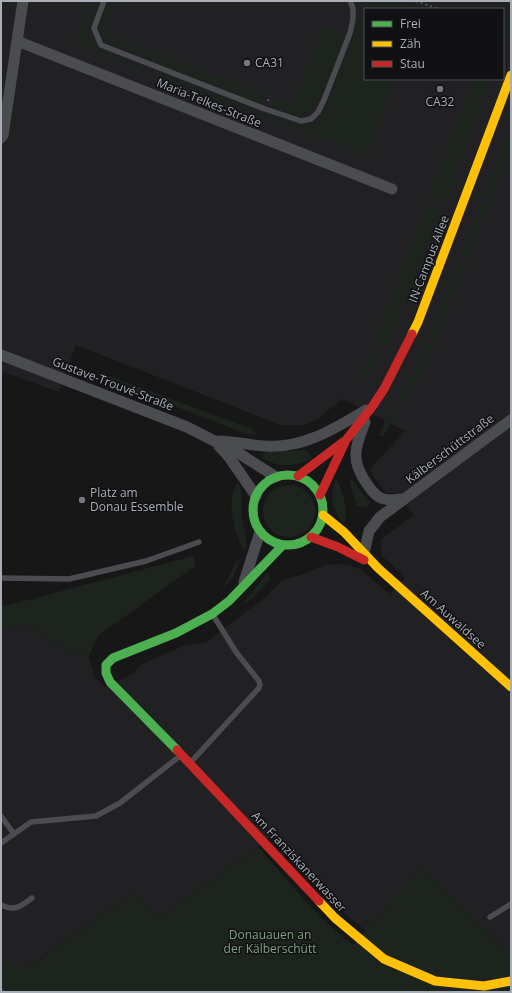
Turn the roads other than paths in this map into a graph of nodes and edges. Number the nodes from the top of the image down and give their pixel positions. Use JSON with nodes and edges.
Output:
{"nodes":[{"id":1,"x":23,"y":1,"type":"edge"},
{"id":2,"x":104,"y":1,"type":"edge"},
{"id":3,"x":350,"y":1,"type":"edge"},
{"id":4,"x":17,"y":41,"type":"junction"},
{"id":5,"x":511,"y":75,"type":"edge"},
{"id":6,"x":1,"y":138,"type":"edge"},
{"id":7,"x":392,"y":189,"type":"dead end"},
{"id":8,"x":1,"y":355,"type":"edge"},
{"id":9,"x":372,"y":407,"type":"junction"},
{"id":10,"x":511,"y":420,"type":"edge"},
{"id":11,"x":346,"y":440,"type":"junction"},
{"id":12,"x":215,"y":441,"type":"junction"},
{"id":13,"x":298,"y":476,"type":"junction"},
{"id":14,"x":276,"y":477,"type":"junction"},
{"id":15,"x":320,"y":495,"type":"junction"},
{"id":16,"x":256,"y":496,"type":"junction"},
{"id":17,"x":405,"y":499,"type":"junction"},
{"id":18,"x":323,"y":515,"type":"junction"},
{"id":19,"x":260,"y":532,"type":"junction"},
{"id":20,"x":311,"y":538,"type":"junction"},
{"id":21,"x":199,"y":542,"type":"dead end"},
{"id":22,"x":283,"y":545,"type":"junction"},
{"id":23,"x":364,"y":553,"type":"junction"},
{"id":24,"x":378,"y":568,"type":"junction"},
{"id":25,"x":1,"y":578,"type":"edge"},
{"id":26,"x":244,"y":584,"type":"junction"},
{"id":27,"x":212,"y":614,"type":"junction"},
{"id":28,"x":511,"y":687,"type":"edge"},
{"id":29,"x":182,"y":754,"type":"junction"},
{"id":30,"x":190,"y":763,"type":"junction"},
{"id":31,"x":1,"y":816,"type":"edge"},
{"id":32,"x":14,"y":834,"type":"junction"},
{"id":33,"x":1,"y":843,"type":"edge"},
{"id":34,"x":32,"y":898,"type":"dead end"},
{"id":35,"x":511,"y":904,"type":"edge"},
{"id":36,"x":1,"y":905,"type":"edge"},
{"id":37,"x":490,"y":917,"type":"dead end"},
{"id":38,"x":511,"y":981,"type":"edge"}],
"edges":[{"from":1,"to":4,"type":"street"},
{"from":2,"to":3,"type":"lane"},
{"from":4,"to":6,"type":"street"},
{"from":4,"to":7,"type":"street","name":"Maria-Telkes-Straße"},
{"from":5,"to":9,"type":"street","name":"IN-Campus Allee"},
{"from":8,"to":12,"type":"street","name":"Gustave-Trouvé-Straße"},
{"from":9,"to":11,"type":"street","name":"IN-Campus Allee"},
{"from":9,"to":12,"type":"street","name":"Gustave-Trouvé-Straße"},
{"from":9,"to":17,"type":"street","name":"Kälberschüttstraße"},
{"from":10,"to":17,"type":"street","name":"Kälberschüttstraße"},
{"from":11,"to":13,"type":"street","name":"IN-Campus Allee"},
{"from":11,"to":15,"type":"street","name":"IN-Campus Allee"},
{"from":12,"to":14,"type":"street","name":"Gustave-Trouvé-Straße"},
{"from":12,"to":16,"type":"street","name":"Gustave-Trouvé-Straße"},
{"from":13,"to":14,"type":"street"},
{"from":13,"to":15,"type":"street"},
{"from":14,"to":16,"type":"street"},
{"from":15,"to":18,"type":"street"},
{"from":16,"to":19,"type":"street"},
{"from":17,"to":23,"type":"street","name":"Kälberschüttstraße"},
{"from":18,"to":20,"type":"street"},
{"from":18,"to":23,"type":"street","name":"Am Auwaldsee"},
{"from":19,"to":22,"type":"street"},
{"from":19,"to":26,"type":"street"},
{"from":20,"to":22,"type":"street"},
{"from":20,"to":24,"type":"street","name":"Am Auwaldsee"},
{"from":21,"to":25,"type":"lane"},
{"from":22,"to":26,"type":"street"},
{"from":23,"to":24,"type":"street","name":"Am Auwaldsee"},
{"from":24,"to":28,"type":"street","name":"Am Auwaldsee"},
{"from":26,"to":27,"type":"street"},
{"from":27,"to":29,"type":"street","name":"Am Franziskanerwasser"},
{"from":27,"to":30,"type":"lane"},
{"from":29,"to":30,"type":"street","name":"Am Franziskanerwasser"},
{"from":29,"to":32,"type":"lane"},
{"from":30,"to":38,"type":"street","name":"Am Franziskanerwasser"},
{"from":31,"to":32,"type":"lane"},
{"from":32,"to":33,"type":"lane"},
{"from":34,"to":36,"type":"lane"},
{"from":35,"to":37,"type":"lane"}]}
